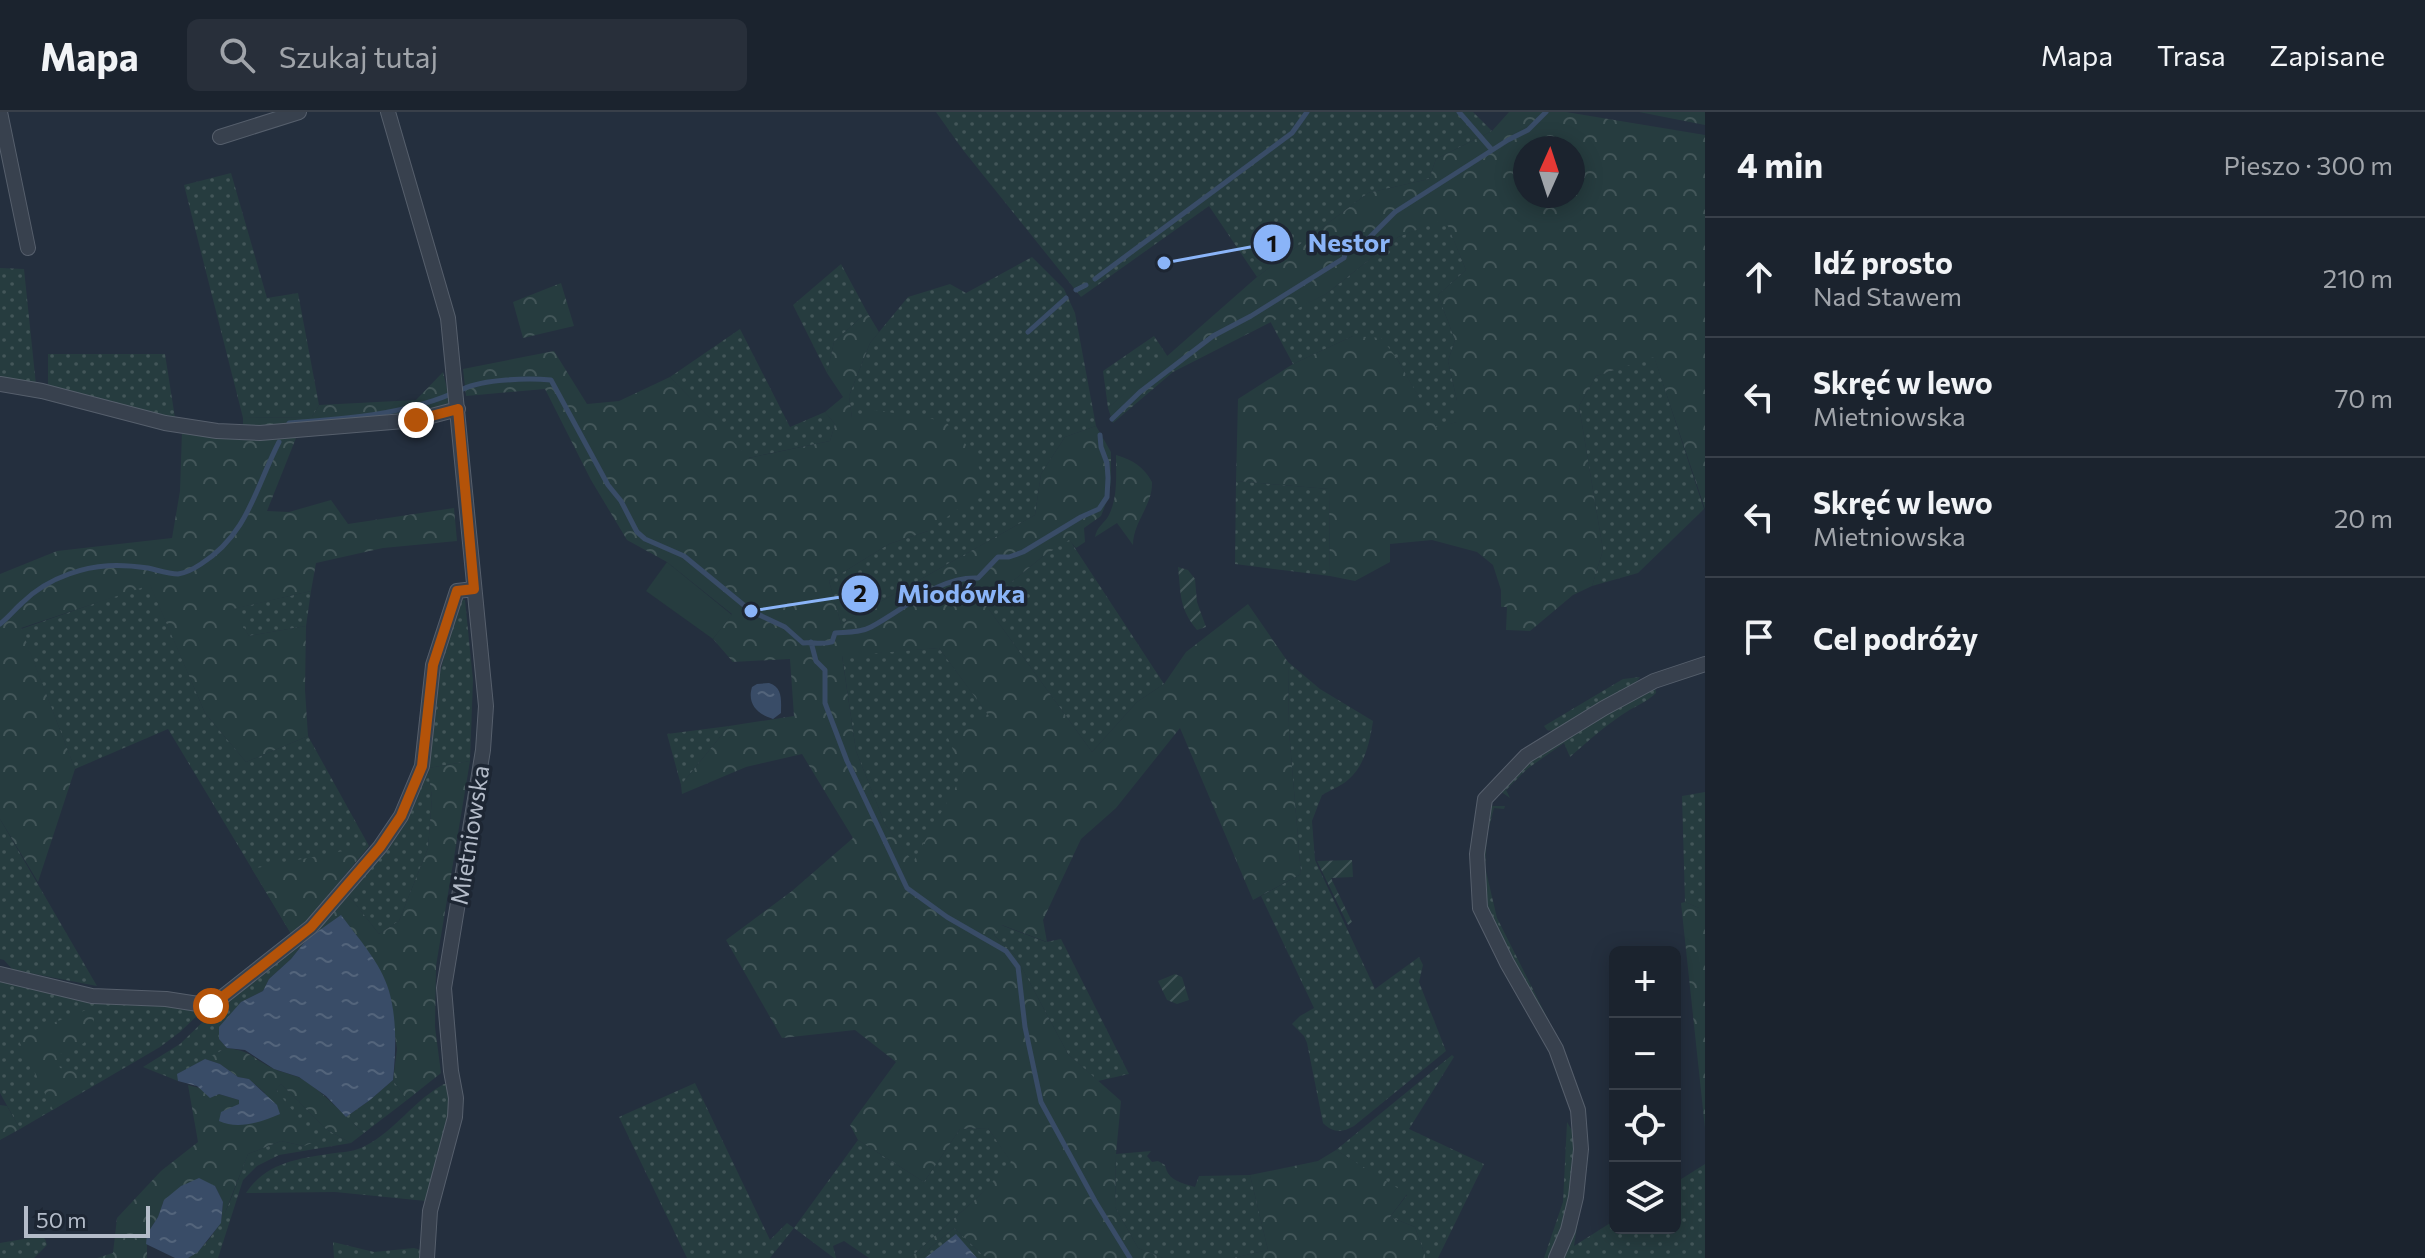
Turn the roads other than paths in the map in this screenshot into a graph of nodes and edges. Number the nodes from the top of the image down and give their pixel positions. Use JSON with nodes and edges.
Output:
{"nodes":[{"id":1,"x":0,"y":112,"type":"edge"},
{"id":2,"x":299,"y":112,"type":"edge"},
{"id":3,"x":388,"y":112,"type":"edge"},
{"id":4,"x":220,"y":137,"type":"dead end"},
{"id":5,"x":28,"y":248,"type":"dead end"},
{"id":6,"x":0,"y":384,"type":"edge"},
{"id":7,"x":458,"y":409,"type":"junction"},
{"id":8,"x":474,"y":589,"type":"junction"},
{"id":9,"x":1705,"y":664,"type":"edge"},
{"id":10,"x":0,"y":974,"type":"edge"},
{"id":11,"x":427,"y":1258,"type":"edge"},
{"id":12,"x":1556,"y":1258,"type":"edge"}],
"edges":[{"from":1,"to":5,"type":"street"},
{"from":2,"to":4,"type":"street"},
{"from":3,"to":7,"type":"street","name":"Mietniowska"},
{"from":6,"to":7,"type":"street"},
{"from":7,"to":8,"type":"street","name":"Mietniowska"},
{"from":8,"to":10,"type":"street"},
{"from":8,"to":11,"type":"street","name":"Mietniowska"},
{"from":9,"to":12,"type":"street"}]}
